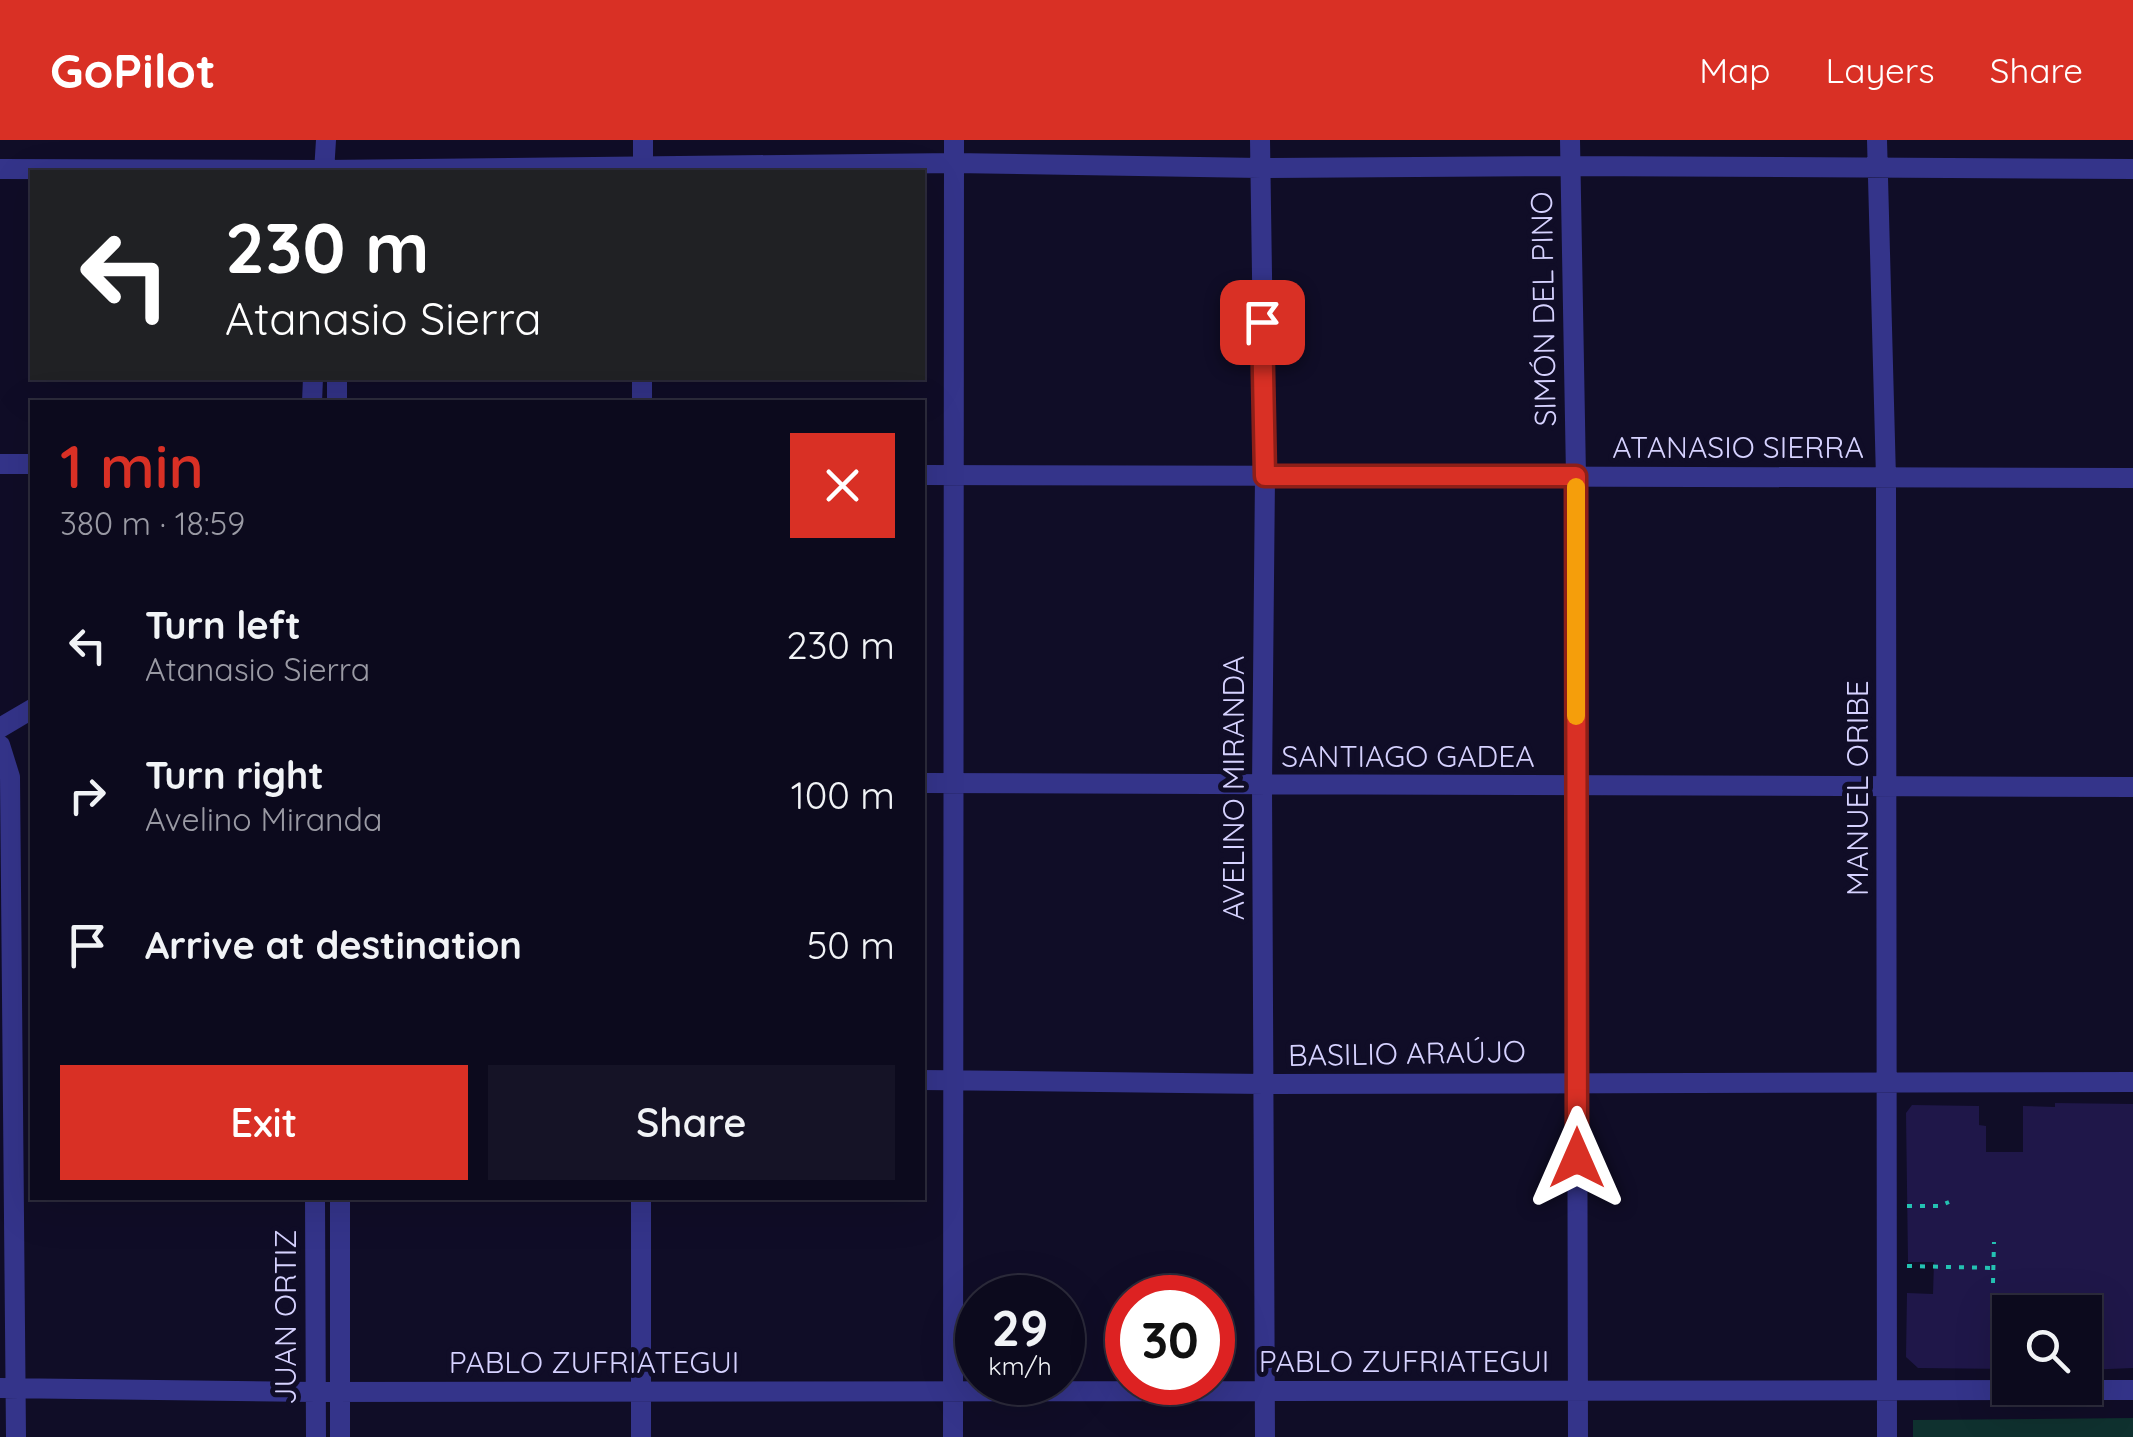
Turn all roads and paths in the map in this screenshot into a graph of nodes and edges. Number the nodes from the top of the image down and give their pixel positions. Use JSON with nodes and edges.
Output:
{"nodes":[{"id":1,"x":326,"y":140,"type":"edge"},
{"id":2,"x":642,"y":140,"type":"edge"},
{"id":3,"x":954,"y":140,"type":"edge"},
{"id":4,"x":1260,"y":140,"type":"edge"},
{"id":5,"x":1570,"y":140,"type":"edge"},
{"id":6,"x":1878,"y":140,"type":"edge"},
{"id":7,"x":954,"y":163,"type":"junction"},
{"id":8,"x":1570,"y":166,"type":"junction"},
{"id":9,"x":1878,"y":167,"type":"junction"},
{"id":10,"x":1260,"y":168,"type":"junction"},
{"id":11,"x":2133,"y":169,"type":"edge"},
{"id":12,"x":0,"y":170,"type":"edge"},
{"id":13,"x":30,"y":170,"type":"edge"},
{"id":14,"x":325,"y":170,"type":"edge"},
{"id":15,"x":642,"y":170,"type":"edge"},
{"id":16,"x":0,"y":464,"type":"edge"},
{"id":17,"x":30,"y":464,"type":"edge"},
{"id":18,"x":925,"y":475,"type":"edge"},
{"id":19,"x":953,"y":475,"type":"junction"},
{"id":20,"x":1265,"y":476,"type":"junction"},
{"id":21,"x":1576,"y":476,"type":"junction"},
{"id":22,"x":1886,"y":478,"type":"junction"},
{"id":23,"x":2133,"y":478,"type":"edge"},
{"id":24,"x":30,"y":710,"type":"edge"},
{"id":25,"x":0,"y":728,"type":"edge"},
{"id":26,"x":0,"y":746,"type":"edge"},
{"id":27,"x":5,"y":777,"type":"edge"},
{"id":28,"x":30,"y":778,"type":"edge"},
{"id":29,"x":925,"y":783,"type":"edge"},
{"id":30,"x":953,"y":784,"type":"junction"},
{"id":31,"x":1576,"y":785,"type":"junction"},
{"id":32,"x":1262,"y":786,"type":"junction"},
{"id":33,"x":1886,"y":786,"type":"junction"},
{"id":34,"x":2133,"y":787,"type":"edge"},
{"id":35,"x":15,"y":1078,"type":"edge"},
{"id":36,"x":925,"y":1080,"type":"edge"},
{"id":37,"x":953,"y":1080,"type":"junction"},
{"id":38,"x":1577,"y":1081,"type":"junction"},
{"id":39,"x":1887,"y":1081,"type":"junction"},
{"id":40,"x":2133,"y":1082,"type":"edge"},
{"id":41,"x":1264,"y":1084,"type":"junction"},
{"id":42,"x":315,"y":1200,"type":"edge"},
{"id":43,"x":340,"y":1200,"type":"edge"},
{"id":44,"x":642,"y":1200,"type":"edge"},
{"id":45,"x":1948,"y":1202,"type":"dead end"},
{"id":46,"x":1902,"y":1206,"type":"dead end"},
{"id":47,"x":1994,"y":1242,"type":"dead end"},
{"id":48,"x":1902,"y":1266,"type":"dead end"},
{"id":49,"x":1994,"y":1268,"type":"junction"},
{"id":50,"x":1993,"y":1284,"type":"dead end"},
{"id":51,"x":8,"y":1388,"type":"edge"},
{"id":52,"x":1578,"y":1390,"type":"junction"},
{"id":53,"x":1887,"y":1390,"type":"junction"},
{"id":54,"x":2133,"y":1390,"type":"edge"},
{"id":55,"x":953,"y":1391,"type":"junction"},
{"id":56,"x":316,"y":1392,"type":"junction"},
{"id":57,"x":339,"y":1392,"type":"junction"},
{"id":58,"x":641,"y":1392,"type":"junction"},
{"id":59,"x":1266,"y":1392,"type":"junction"},
{"id":60,"x":16,"y":1437,"type":"edge"},
{"id":61,"x":316,"y":1437,"type":"edge"},
{"id":62,"x":340,"y":1437,"type":"edge"},
{"id":63,"x":641,"y":1437,"type":"edge"},
{"id":64,"x":952,"y":1437,"type":"edge"},
{"id":65,"x":1266,"y":1437,"type":"edge"},
{"id":66,"x":1578,"y":1437,"type":"edge"},
{"id":67,"x":1887,"y":1437,"type":"edge"}],
"edges":[{"from":1,"to":14,"type":"street"},
{"from":2,"to":15,"type":"street"},
{"from":3,"to":7,"type":"street"},
{"from":4,"to":10,"type":"street","name":"AVELINO MIRANDA"},
{"from":5,"to":8,"type":"street","name":"SIMÓN DEL PINO"},
{"from":6,"to":9,"type":"street","name":"MANUEL ORIBE"},
{"from":7,"to":10,"type":"street"},
{"from":7,"to":15,"type":"street"},
{"from":7,"to":19,"type":"street"},
{"from":8,"to":9,"type":"street"},
{"from":8,"to":10,"type":"street"},
{"from":8,"to":21,"type":"street","name":"SIMÓN DEL PINO"},
{"from":9,"to":11,"type":"street"},
{"from":9,"to":22,"type":"street","name":"MANUEL ORIBE"},
{"from":10,"to":20,"type":"street","name":"AVELINO MIRANDA"},
{"from":12,"to":13,"type":"street"},
{"from":16,"to":17,"type":"street"},
{"from":18,"to":19,"type":"street","name":"ATANASIO SIERRA"},
{"from":19,"to":20,"type":"street","name":"ATANASIO SIERRA"},
{"from":19,"to":30,"type":"street"},
{"from":20,"to":21,"type":"street","name":"ATANASIO SIERRA"},
{"from":20,"to":32,"type":"street","name":"AVELINO MIRANDA"},
{"from":21,"to":22,"type":"street","name":"ATANASIO SIERRA"},
{"from":21,"to":31,"type":"street","name":"SIMÓN DEL PINO"},
{"from":22,"to":23,"type":"street","name":"ATANASIO SIERRA"},
{"from":22,"to":33,"type":"street","name":"MANUEL ORIBE"},
{"from":24,"to":25,"type":"street"},
{"from":26,"to":27,"type":"street"},
{"from":27,"to":28,"type":"street"},
{"from":27,"to":35,"type":"street"},
{"from":29,"to":30,"type":"street","name":"SANTIAGO GADEA"},
{"from":30,"to":32,"type":"street","name":"SANTIAGO GADEA"},
{"from":30,"to":37,"type":"street"},
{"from":31,"to":32,"type":"street","name":"SANTIAGO GADEA"},
{"from":31,"to":33,"type":"street","name":"SANTIAGO GADEA"},
{"from":31,"to":38,"type":"street","name":"SIMÓN DEL PINO"},
{"from":32,"to":41,"type":"street","name":"AVELINO MIRANDA"},
{"from":33,"to":34,"type":"street","name":"SANTIAGO GADEA"},
{"from":33,"to":39,"type":"street","name":"MANUEL ORIBE"},
{"from":35,"to":51,"type":"street"},
{"from":36,"to":37,"type":"street","name":"BASILIO ARAÚJO"},
{"from":37,"to":41,"type":"street","name":"BASILIO ARAÚJO"},
{"from":37,"to":55,"type":"street"},
{"from":38,"to":39,"type":"street","name":"BASILIO ARAÚJO"},
{"from":38,"to":41,"type":"street","name":"BASILIO ARAÚJO"},
{"from":38,"to":52,"type":"street","name":"SIMÓN DEL PINO"},
{"from":39,"to":40,"type":"street","name":"BASILIO ARAÚJO"},
{"from":39,"to":53,"type":"street","name":"MANUEL ORIBE"},
{"from":41,"to":59,"type":"street","name":"AVELINO MIRANDA"},
{"from":42,"to":56,"type":"street","name":"JUAN ORTIZ"},
{"from":43,"to":57,"type":"street","name":"JUAN ORTIZ"},
{"from":44,"to":58,"type":"street"},
{"from":45,"to":46,"type":"path"},
{"from":47,"to":49,"type":"path"},
{"from":48,"to":49,"type":"path"},
{"from":49,"to":50,"type":"path"},
{"from":51,"to":56,"type":"street","name":"PABLO ZUFRIATEGUI"},
{"from":51,"to":60,"type":"street"},
{"from":52,"to":53,"type":"street","name":"PABLO ZUFRIATEGUI"},
{"from":52,"to":59,"type":"street","name":"PABLO ZUFRIATEGUI"},
{"from":52,"to":66,"type":"street","name":"SIMÓN DEL PINO"},
{"from":53,"to":54,"type":"street","name":"PABLO ZUFRIATEGUI"},
{"from":53,"to":67,"type":"street","name":"MANUEL ORIBE"},
{"from":55,"to":58,"type":"street","name":"PABLO ZUFRIATEGUI"},
{"from":55,"to":59,"type":"street","name":"PABLO ZUFRIATEGUI"},
{"from":55,"to":64,"type":"street"},
{"from":56,"to":57,"type":"street","name":"PABLO ZUFRIATEGUI"},
{"from":56,"to":61,"type":"street","name":"JUAN ORTIZ"},
{"from":57,"to":58,"type":"street","name":"PABLO ZUFRIATEGUI"},
{"from":57,"to":62,"type":"street","name":"JUAN ORTIZ"},
{"from":58,"to":63,"type":"street"},
{"from":59,"to":65,"type":"street","name":"AVELINO MIRANDA"}]}
